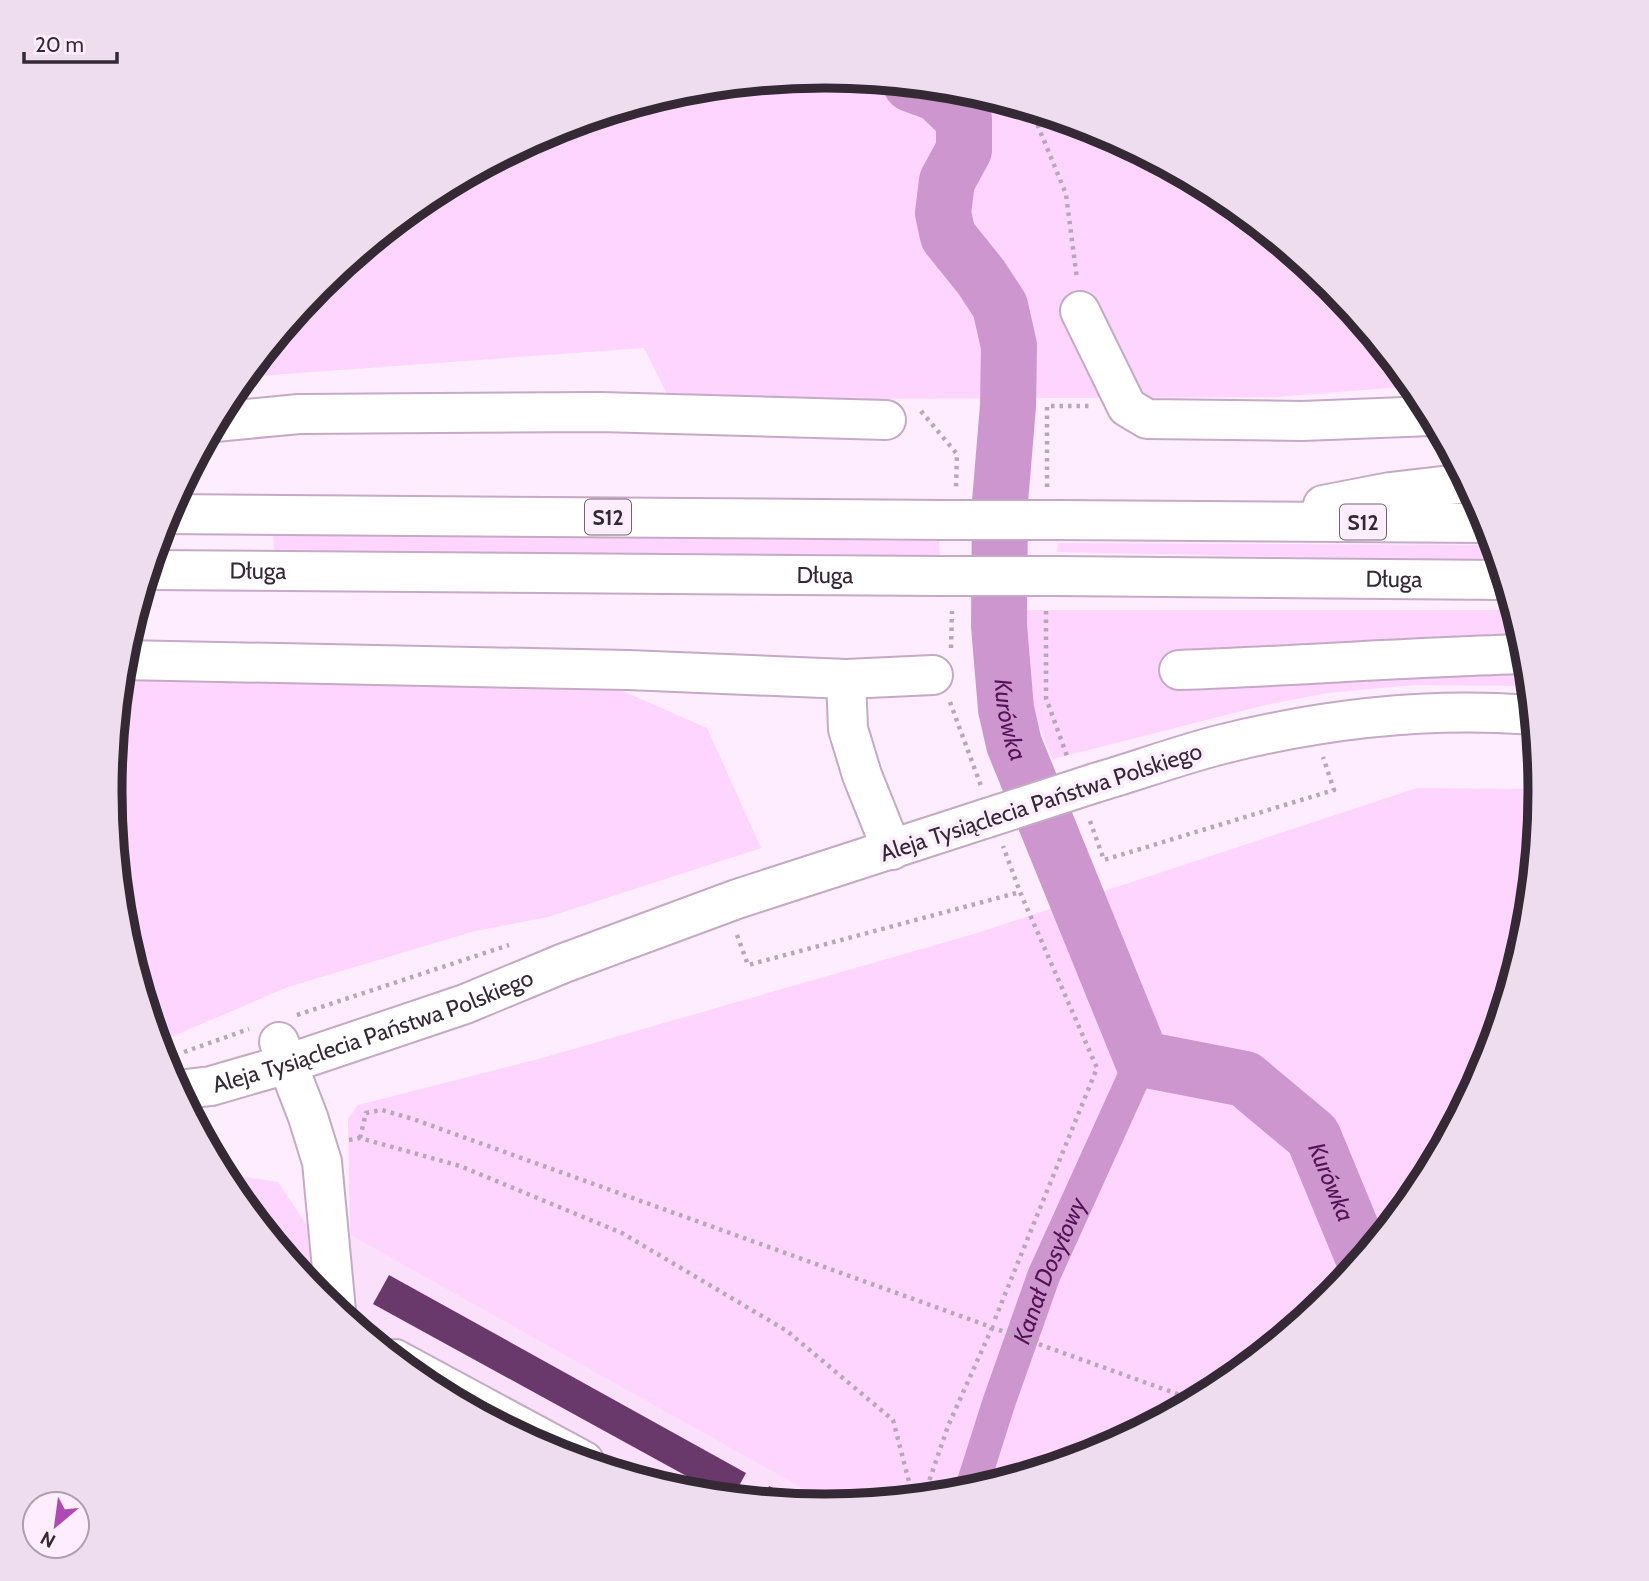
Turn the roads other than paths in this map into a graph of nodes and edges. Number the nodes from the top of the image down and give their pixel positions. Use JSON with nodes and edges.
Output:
{"nodes":[{"id":1,"x":1080,"y":311,"type":"road end"},
{"id":2,"x":901,"y":413,"type":"road end"},
{"id":3,"x":1419,"y":416,"type":"edge"},
{"id":4,"x":227,"y":421,"type":"edge"},
{"id":5,"x":1457,"y":484,"type":"edge"},
{"id":6,"x":178,"y":514,"type":"edge"},
{"id":7,"x":1238,"y":522,"type":"junction"},
{"id":8,"x":1475,"y":523,"type":"edge"},
{"id":9,"x":157,"y":570,"type":"edge"},
{"id":10,"x":1495,"y":580,"type":"edge"},
{"id":11,"x":1514,"y":654,"type":"edge"},
{"id":12,"x":134,"y":660,"type":"edge"},
{"id":13,"x":942,"y":668,"type":"road end"},
{"id":14,"x":1179,"y":670,"type":"dead end"},
{"id":15,"x":845,"y":679,"type":"junction"},
{"id":16,"x":1523,"y":715,"type":"edge"},
{"id":17,"x":892,"y":850,"type":"junction"},
{"id":18,"x":283,"y":1053,"type":"junction"},
{"id":19,"x":183,"y":1077,"type":"edge"},
{"id":20,"x":188,"y":1089,"type":"edge"},
{"id":21,"x":334,"y":1295,"type":"edge"}],
"edges":[{"from":1,"to":3,"type":"main road"},
{"from":2,"to":4,"type":"main road"},
{"from":5,"to":7,"type":"main road"},
{"from":6,"to":7,"type":"main road","number":"S12","bridge":true},
{"from":7,"to":8,"type":"main road","number":"S12"},
{"from":9,"to":10,"type":"main road","name":"Długa","bridge":true},
{"from":11,"to":14,"type":"main road"},
{"from":12,"to":15,"type":"main road"},
{"from":13,"to":15,"type":"main road"},
{"from":15,"to":17,"type":"main road"},
{"from":16,"to":17,"type":"main road","name":"Aleja Tysiąclecia Państwa Polskiego","bridge":true},
{"from":17,"to":18,"type":"main road","name":"Aleja Tysiąclecia Państwa Polskiego"},
{"from":18,"to":19,"type":"main road","name":"Aleja Tysiąclecia Państwa Polskiego"},
{"from":18,"to":20,"type":"main road","name":"Aleja Tysiąclecia Państwa Polskiego"},
{"from":18,"to":21,"type":"main road"}]}
